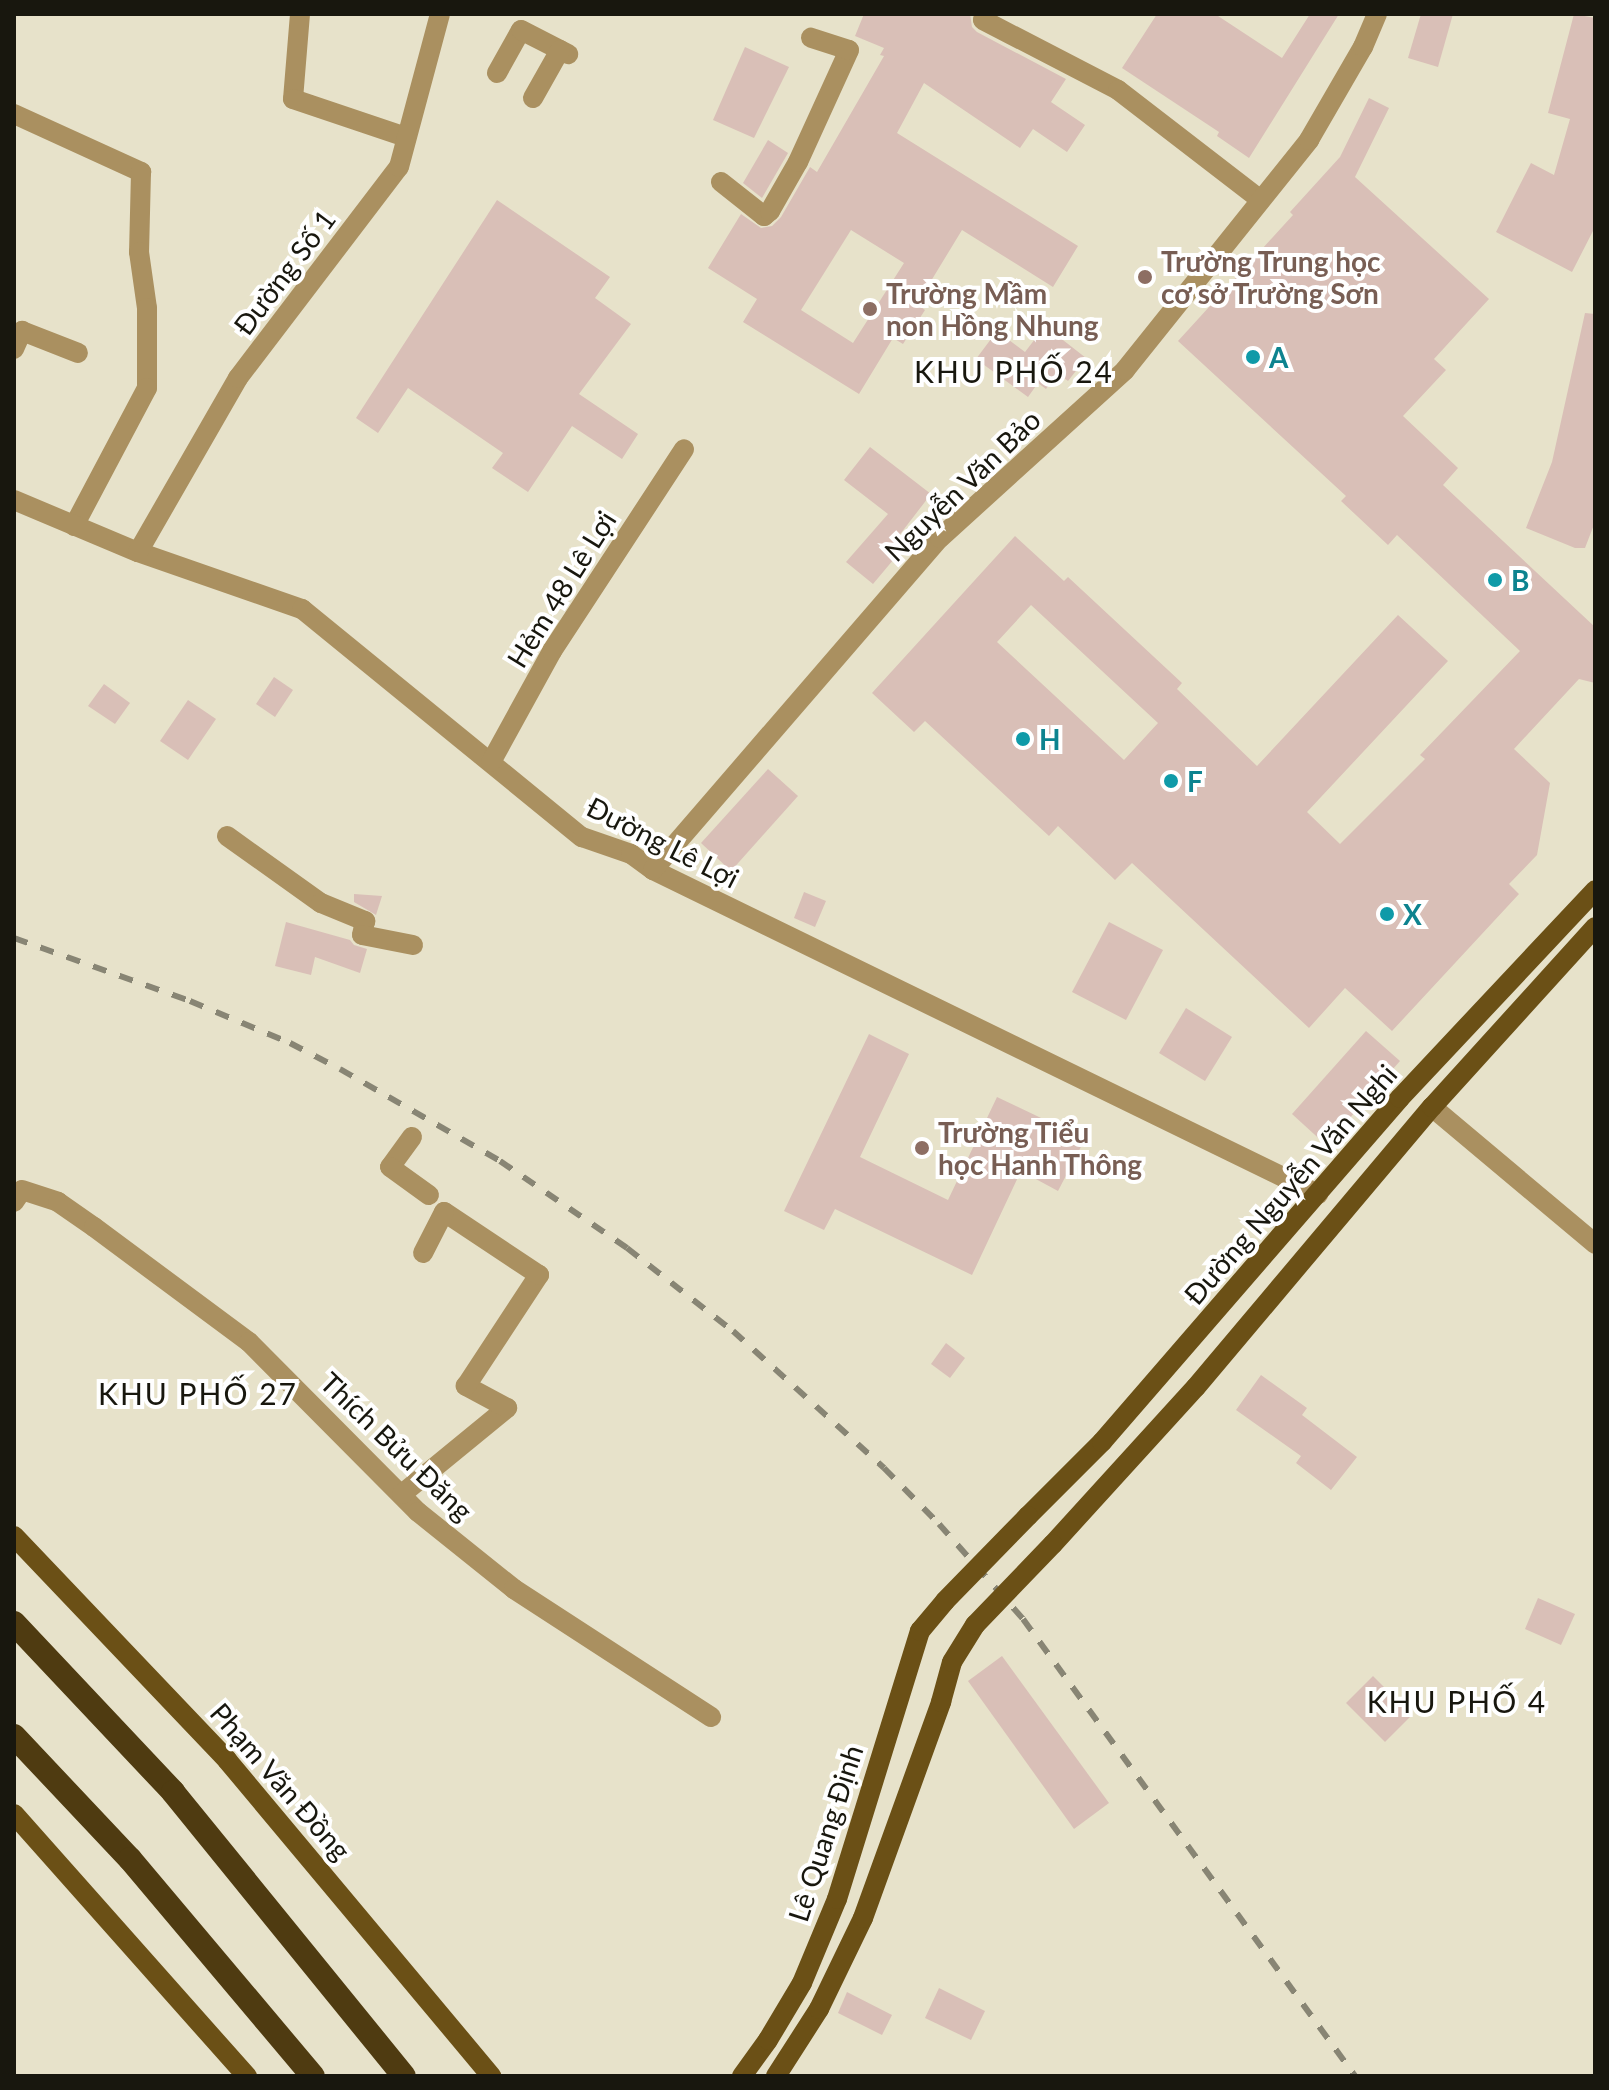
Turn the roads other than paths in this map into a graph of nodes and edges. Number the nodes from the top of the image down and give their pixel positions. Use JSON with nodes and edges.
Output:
{"nodes":[{"id":1,"x":300,"y":14,"type":"edge"},
{"id":2,"x":440,"y":14,"type":"edge"},
{"id":3,"x":985,"y":14,"type":"edge"},
{"id":4,"x":1377,"y":14,"type":"edge"},
{"id":5,"x":811,"y":38,"type":"dead end"},
{"id":6,"x":497,"y":73,"type":"dead end"},
{"id":7,"x":533,"y":98,"type":"dead end"},
{"id":8,"x":14,"y":114,"type":"edge"},
{"id":9,"x":406,"y":137,"type":"junction"},
{"id":10,"x":721,"y":182,"type":"dead end"},
{"id":11,"x":1261,"y":200,"type":"junction"},
{"id":12,"x":14,"y":349,"type":"edge"},
{"id":13,"x":78,"y":353,"type":"dead end"},
{"id":14,"x":684,"y":449,"type":"dead end"},
{"id":15,"x":14,"y":500,"type":"edge"},
{"id":16,"x":74,"y":526,"type":"junction"},
{"id":17,"x":138,"y":552,"type":"junction"},
{"id":18,"x":491,"y":762,"type":"junction"},
{"id":19,"x":227,"y":836,"type":"dead end"},
{"id":20,"x":653,"y":870,"type":"junction"},
{"id":21,"x":1595,"y":890,"type":"edge"},
{"id":22,"x":1595,"y":927,"type":"edge"},
{"id":23,"x":413,"y":945,"type":"dead end"},
{"id":24,"x":1432,"y":1107,"type":"junction"},
{"id":25,"x":412,"y":1137,"type":"dead end"},
{"id":26,"x":1318,"y":1194,"type":"junction"},
{"id":27,"x":429,"y":1195,"type":"dead end"},
{"id":28,"x":14,"y":1202,"type":"edge"},
{"id":29,"x":1345,"y":1210,"type":"junction"},
{"id":30,"x":1595,"y":1244,"type":"edge"},
{"id":31,"x":423,"y":1253,"type":"dead end"},
{"id":32,"x":402,"y":1494,"type":"junction"},
{"id":33,"x":14,"y":1536,"type":"edge"},
{"id":34,"x":945,"y":1601,"type":"joint"},
{"id":35,"x":14,"y":1623,"type":"edge"},
{"id":36,"x":975,"y":1625,"type":"joint"},
{"id":37,"x":711,"y":1717,"type":"dead end"},
{"id":38,"x":14,"y":1736,"type":"edge"},
{"id":39,"x":14,"y":1814,"type":"edge"},
{"id":40,"x":247,"y":2076,"type":"edge"},
{"id":41,"x":313,"y":2076,"type":"edge"},
{"id":42,"x":404,"y":2076,"type":"edge"},
{"id":43,"x":491,"y":2076,"type":"edge"},
{"id":44,"x":742,"y":2076,"type":"edge"},
{"id":45,"x":776,"y":2076,"type":"edge"}],
"edges":[{"from":1,"to":9,"type":"street"},
{"from":2,"to":9,"type":"street","name":"Đường Số 1"},
{"from":3,"to":11,"type":"street"},
{"from":4,"to":11,"type":"street","name":"Nguyễn Văn Bảo"},
{"from":5,"to":10,"type":"street"},
{"from":6,"to":7,"type":"street"},
{"from":8,"to":16,"type":"street"},
{"from":9,"to":17,"type":"street","name":"Đường Số 1"},
{"from":11,"to":20,"type":"street","name":"Nguyễn Văn Bảo"},
{"from":12,"to":13,"type":"street"},
{"from":14,"to":18,"type":"street","name":"Hẻm 48 Lê Lợi"},
{"from":15,"to":16,"type":"street","name":"Đường Lê Lợi"},
{"from":16,"to":17,"type":"street","name":"Đường Lê Lợi"},
{"from":17,"to":18,"type":"street","name":"Đường Lê Lợi"},
{"from":18,"to":20,"type":"street","name":"Đường Lê Lợi"},
{"from":19,"to":23,"type":"street"},
{"from":20,"to":26,"type":"street","name":"Đường Lê Lợi"},
{"from":21,"to":26,"type":"main road","name":"Đường Nguyễn Văn Nghi"},
{"from":22,"to":24,"type":"main road","name":"Đường Nguyễn Văn Nghi"},
{"from":24,"to":29,"type":"main road","name":"Đường Nguyễn Văn Nghi"},
{"from":24,"to":30,"type":"street"},
{"from":25,"to":27,"type":"street"},
{"from":26,"to":29,"type":"main road"},
{"from":26,"to":34,"type":"main road","name":"Đường Nguyễn Văn Nghi","bridge":true},
{"from":28,"to":32,"type":"street","name":"Thích Bửu Đăng"},
{"from":29,"to":36,"type":"main road","name":"Đường Nguyễn Văn Nghi","bridge":true},
{"from":31,"to":32,"type":"street"},
{"from":32,"to":37,"type":"street","name":"Thích Bửu Đăng"},
{"from":33,"to":43,"type":"main road","name":"Phạm Văn Đồng"},
{"from":34,"to":44,"type":"main road","name":"Lê Quang Định"},
{"from":35,"to":42,"type":"highway"},
{"from":36,"to":45,"type":"main road","name":"Lê Quang Định"},
{"from":38,"to":41,"type":"highway"},
{"from":39,"to":40,"type":"main road"}]}
